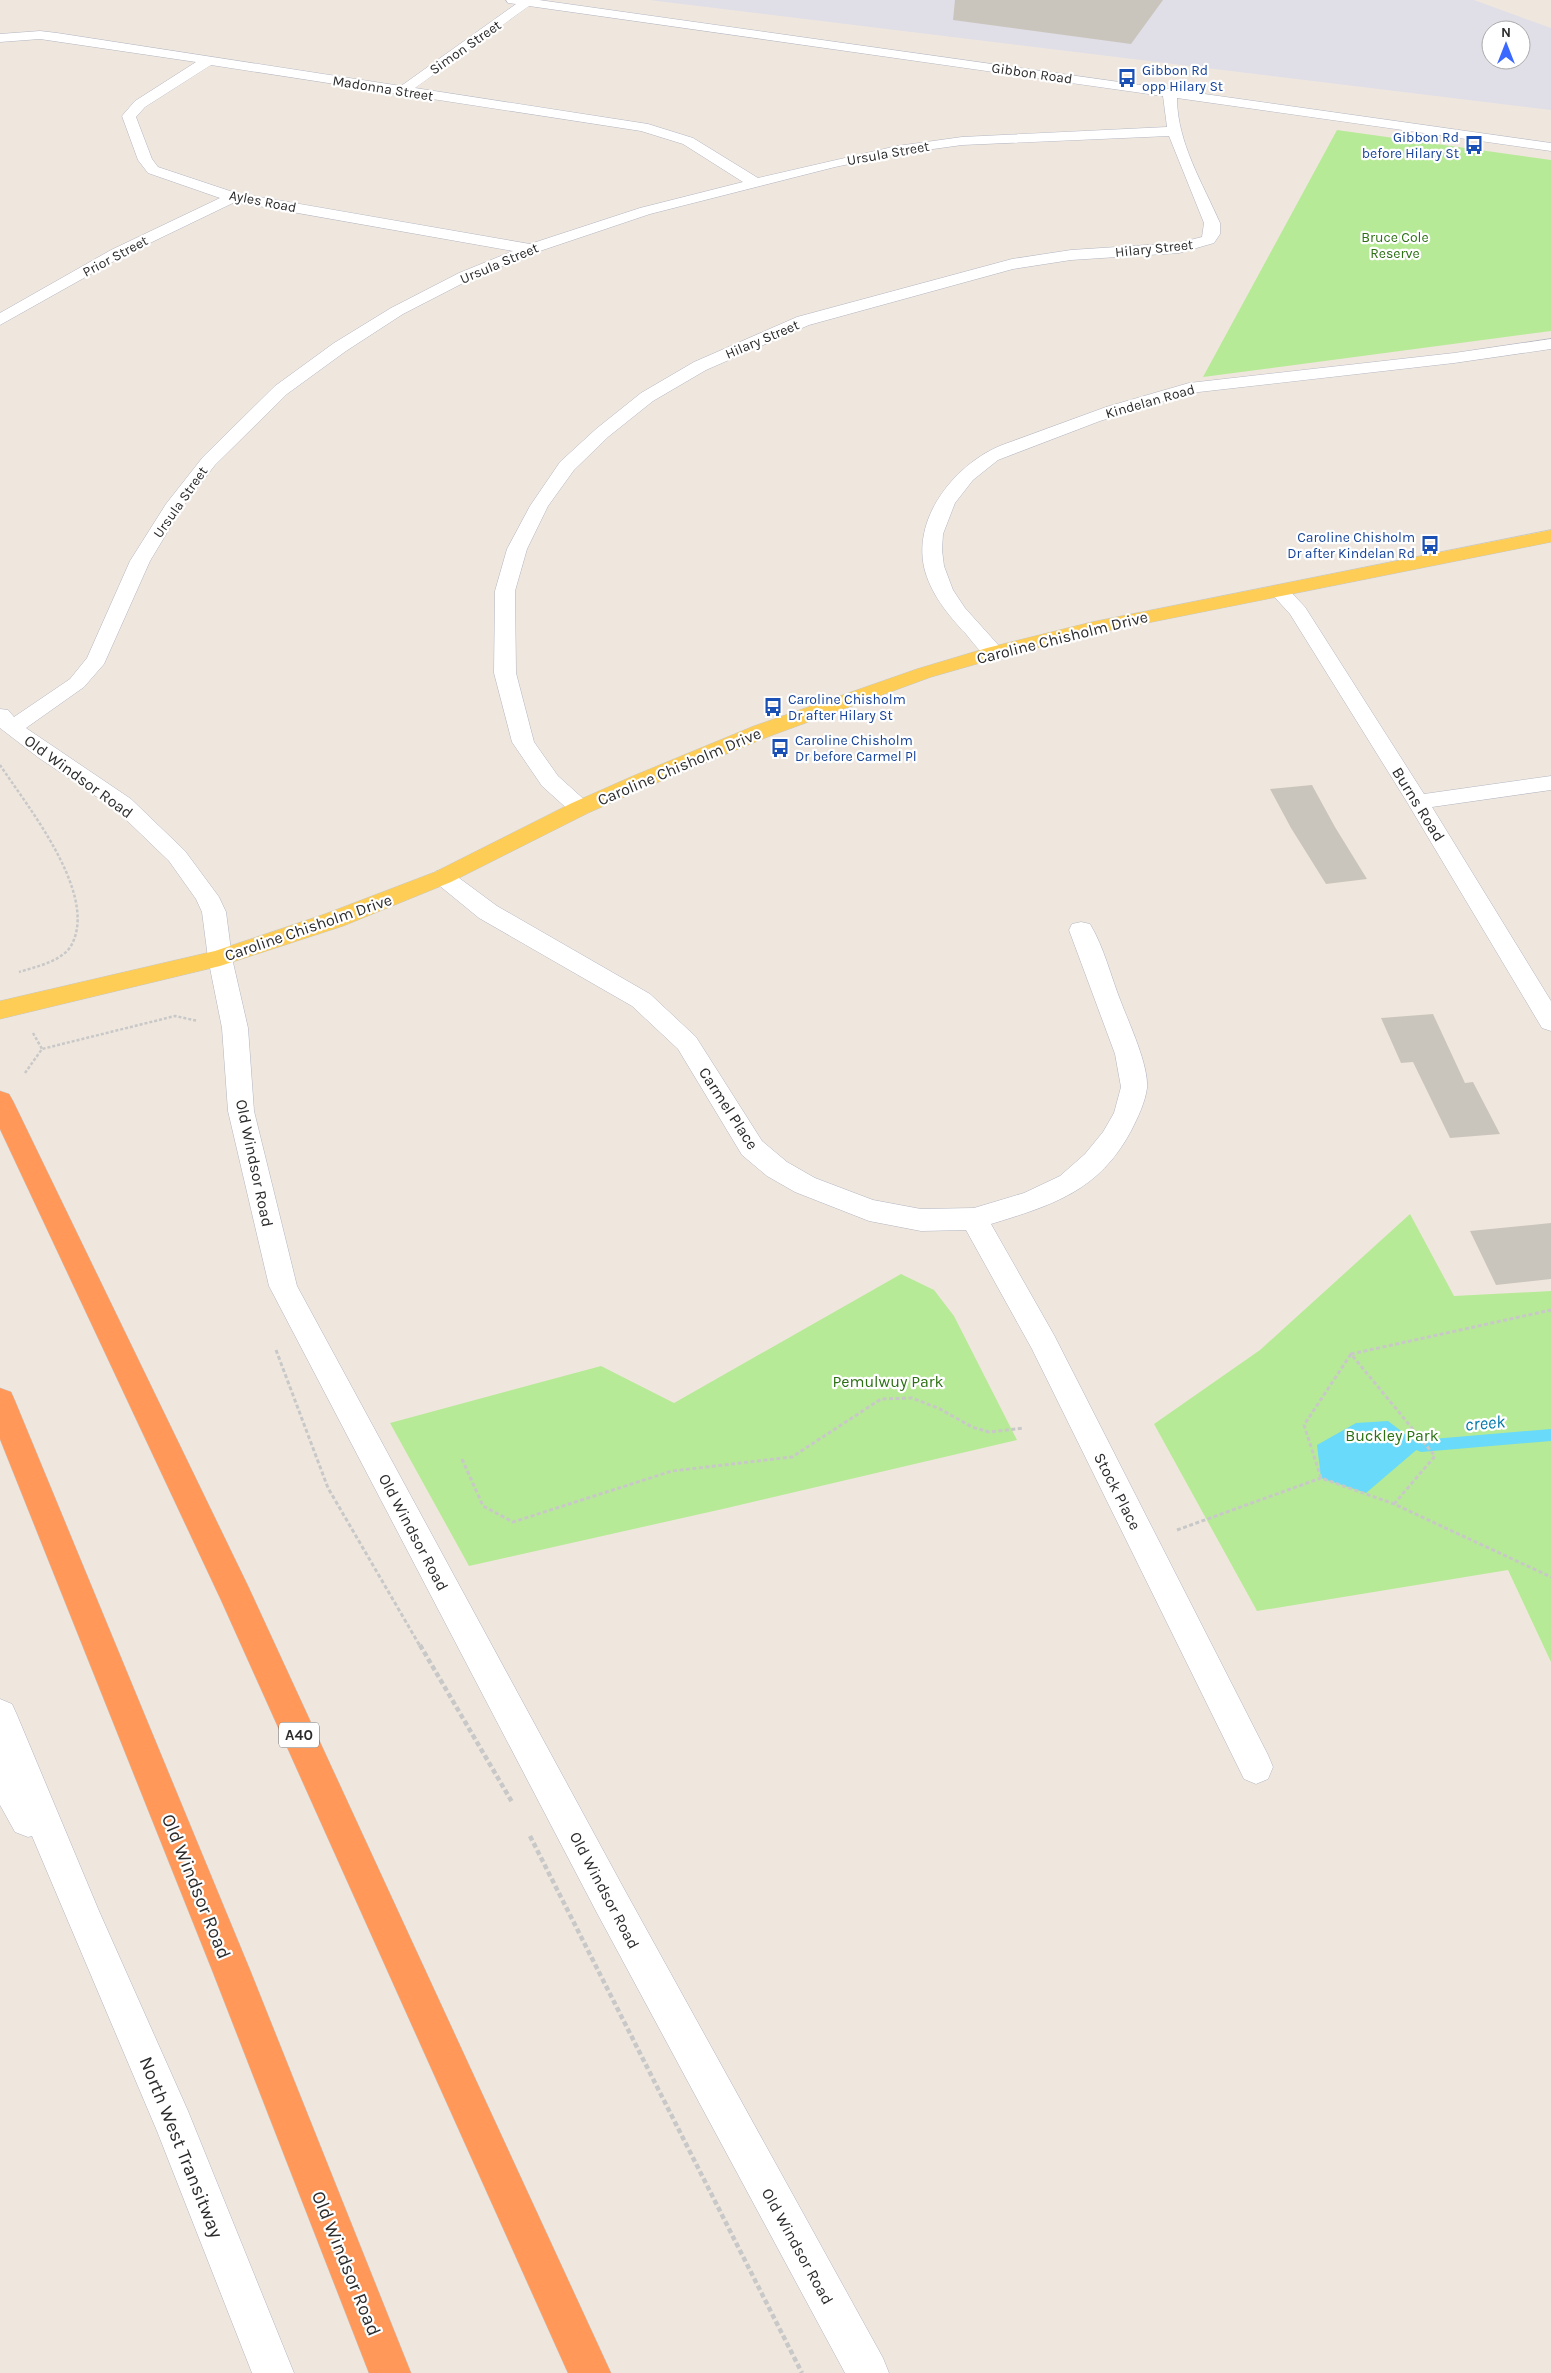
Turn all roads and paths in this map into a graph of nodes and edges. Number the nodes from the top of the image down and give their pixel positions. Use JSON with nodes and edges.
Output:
{"nodes":[{"id":1,"x":512,"y":0,"type":"edge"},
{"id":2,"x":527,"y":2,"type":"junction"},
{"id":3,"x":0,"y":38,"type":"edge"},
{"id":4,"x":209,"y":60,"type":"junction"},
{"id":5,"x":402,"y":91,"type":"junction"},
{"id":6,"x":1170,"y":93,"type":"junction"},
{"id":7,"x":1175,"y":131,"type":"junction"},
{"id":8,"x":1551,"y":147,"type":"edge"},
{"id":9,"x":754,"y":182,"type":"junction"},
{"id":10,"x":233,"y":197,"type":"junction"},
{"id":11,"x":531,"y":249,"type":"junction"},
{"id":12,"x":0,"y":320,"type":"edge"},
{"id":13,"x":1551,"y":344,"type":"edge"},
{"id":14,"x":1551,"y":536,"type":"edge"},
{"id":15,"x":1279,"y":591,"type":"junction"},
{"id":16,"x":994,"y":652,"type":"junction"},
{"id":17,"x":6,"y":721,"type":"edge"},
{"id":18,"x":0,"y":765,"type":"edge"},
{"id":19,"x":1551,"y":783,"type":"edge"},
{"id":20,"x":1418,"y":802,"type":"junction"},
{"id":21,"x":580,"y":808,"type":"junction"},
{"id":22,"x":443,"y":877,"type":"junction"},
{"id":23,"x":1081,"y":930,"type":"dead end"},
{"id":24,"x":220,"y":958,"type":"junction"},
{"id":25,"x":16,"y":973,"type":"dead end"},
{"id":26,"x":0,"y":1010,"type":"edge"},
{"id":27,"x":1551,"y":1022,"type":"edge"},
{"id":28,"x":42,"y":1049,"type":"dead end"},
{"id":29,"x":25,"y":1073,"type":"dead end"},
{"id":30,"x":0,"y":1101,"type":"edge"},
{"id":31,"x":974,"y":1219,"type":"junction"},
{"id":32,"x":1551,"y":1310,"type":"edge"},
{"id":33,"x":1351,"y":1354,"type":"junction"},
{"id":34,"x":0,"y":1401,"type":"edge"},
{"id":35,"x":1024,"y":1428,"type":"dead end"},
{"id":36,"x":462,"y":1459,"type":"dead end"},
{"id":37,"x":1321,"y":1478,"type":"junction"},
{"id":38,"x":1394,"y":1504,"type":"junction"},
{"id":39,"x":1144,"y":1542,"type":"junction"},
{"id":40,"x":1551,"y":1577,"type":"edge"},
{"id":41,"x":0,"y":1715,"type":"edge"},
{"id":42,"x":1256,"y":1767,"type":"dead end"},
{"id":43,"x":0,"y":1771,"type":"edge"},
{"id":44,"x":86,"y":1924,"type":"junction"},
{"id":45,"x":273,"y":2373,"type":"edge"},
{"id":46,"x":390,"y":2373,"type":"edge"},
{"id":47,"x":590,"y":2373,"type":"edge"},
{"id":48,"x":868,"y":2373,"type":"edge"}],
"edges":[{"from":1,"to":2,"type":"street","name":"Gibbon Road"},
{"from":2,"to":5,"type":"street","name":"Simon Street"},
{"from":2,"to":6,"type":"street","name":"Gibbon Road"},
{"from":3,"to":4,"type":"street","name":"Madonna Street"},
{"from":4,"to":5,"type":"street","name":"Madonna Street"},
{"from":4,"to":10,"type":"street","name":"Ayles Road"},
{"from":5,"to":9,"type":"street","name":"Madonna Street"},
{"from":6,"to":7,"type":"street","name":"Hilary Street"},
{"from":6,"to":8,"type":"street","name":"Gibbon Road"},
{"from":7,"to":9,"type":"street","name":"Ursula Street"},
{"from":7,"to":21,"type":"street","name":"Hilary Street"},
{"from":9,"to":11,"type":"street","name":"Ursula Street"},
{"from":10,"to":11,"type":"street","name":"Ayles Road"},
{"from":10,"to":12,"type":"street","name":"Prior Street"},
{"from":11,"to":17,"type":"street","name":"Ursula Street"},
{"from":13,"to":16,"type":"street","name":"Kindelan Road"},
{"from":14,"to":15,"type":"main road","name":"Caroline Chisholm Drive"},
{"from":15,"to":16,"type":"main road","name":"Caroline Chisholm Drive"},
{"from":15,"to":20,"type":"street","name":"Burns Road"},
{"from":16,"to":21,"type":"main road","name":"Caroline Chisholm Drive"},
{"from":17,"to":24,"type":"street","name":"Old Windsor Road"},
{"from":18,"to":25,"type":"path"},
{"from":19,"to":20,"type":"street"},
{"from":20,"to":27,"type":"street","name":"Burns Road"},
{"from":21,"to":22,"type":"main road","name":"Caroline Chisholm Drive"},
{"from":22,"to":24,"type":"main road","name":"Caroline Chisholm Drive"},
{"from":22,"to":31,"type":"street","name":"Carmel Place"},
{"from":23,"to":31,"type":"street","name":"Carmel Place"},
{"from":24,"to":26,"type":"main road","name":"Caroline Chisholm Drive"},
{"from":24,"to":48,"type":"street","name":"Old Windsor Road"},
{"from":28,"to":29,"type":"path"},
{"from":30,"to":47,"type":"highway","number":"A40"},
{"from":31,"to":39,"type":"street","name":"Stock Place"},
{"from":32,"to":33,"type":"path"},
{"from":33,"to":37,"type":"path"},
{"from":33,"to":38,"type":"path"},
{"from":34,"to":46,"type":"highway","name":"Old Windsor Road"},
{"from":35,"to":36,"type":"path"},
{"from":37,"to":38,"type":"path"},
{"from":37,"to":39,"type":"path"},
{"from":38,"to":40,"type":"path"},
{"from":39,"to":42,"type":"street","name":"Stock Place"},
{"from":41,"to":44,"type":"street","name":"North West Transitway"},
{"from":43,"to":44,"type":"street","name":"North West Transitway"},
{"from":44,"to":45,"type":"street","name":"North West Transitway"}]}
